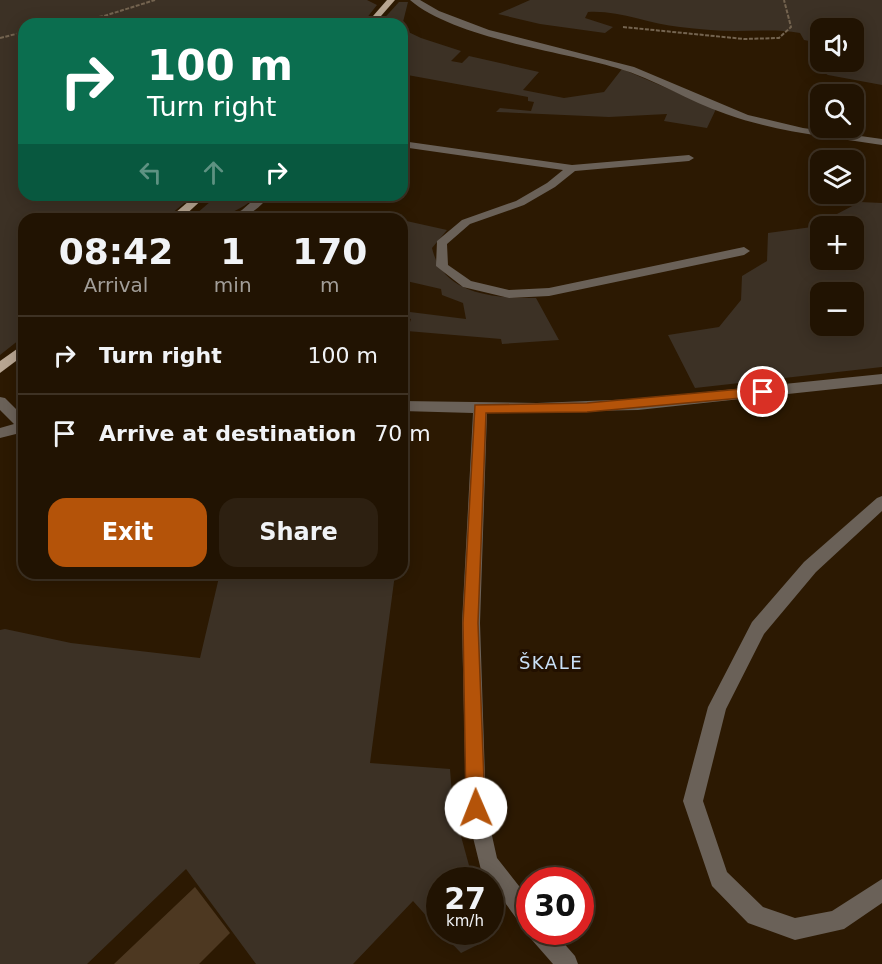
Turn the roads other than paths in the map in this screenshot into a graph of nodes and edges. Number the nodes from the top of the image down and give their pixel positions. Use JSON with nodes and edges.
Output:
{"nodes":[{"id":1,"x":391,"y":0,"type":"edge"},
{"id":2,"x":414,"y":0,"type":"edge"},
{"id":3,"x":375,"y":18,"type":"edge"},
{"id":4,"x":882,"y":142,"type":"edge"},
{"id":5,"x":408,"y":145,"type":"edge"},
{"id":6,"x":689,"y":158,"type":"dead end"},
{"id":7,"x":572,"y":168,"type":"junction"},
{"id":8,"x":195,"y":201,"type":"edge"},
{"id":9,"x":258,"y":201,"type":"edge"},
{"id":10,"x":181,"y":213,"type":"edge"},
{"id":11,"x":244,"y":213,"type":"edge"},
{"id":12,"x":744,"y":251,"type":"dead end"},
{"id":13,"x":18,"y":353,"type":"edge"},
{"id":14,"x":0,"y":368,"type":"edge"},
{"id":15,"x":880,"y":382,"type":"edge"},
{"id":16,"x":0,"y":402,"type":"edge"},
{"id":17,"x":408,"y":406,"type":"edge"},
{"id":18,"x":480,"y":408,"type":"junction"},
{"id":19,"x":18,"y":420,"type":"edge"},
{"id":20,"x":18,"y":428,"type":"edge"},
{"id":21,"x":0,"y":433,"type":"edge"},
{"id":22,"x":882,"y":502,"type":"edge"},
{"id":23,"x":882,"y":890,"type":"edge"},
{"id":24,"x":516,"y":900,"type":"edge"},
{"id":25,"x":551,"y":945,"type":"edge"},
{"id":26,"x":567,"y":964,"type":"edge"}],
"edges":[{"from":1,"to":3,"type":"main road"},
{"from":2,"to":4,"type":"street"},
{"from":5,"to":7,"type":"street"},
{"from":6,"to":7,"type":"street"},
{"from":7,"to":12,"type":"street"},
{"from":8,"to":10,"type":"main road"},
{"from":9,"to":11,"type":"street"},
{"from":13,"to":14,"type":"main road"},
{"from":15,"to":18,"type":"street"},
{"from":16,"to":19,"type":"street"},
{"from":17,"to":18,"type":"street"},
{"from":18,"to":24,"type":"street"},
{"from":20,"to":21,"type":"street"},
{"from":22,"to":23,"type":"street"},
{"from":25,"to":26,"type":"street"}]}
